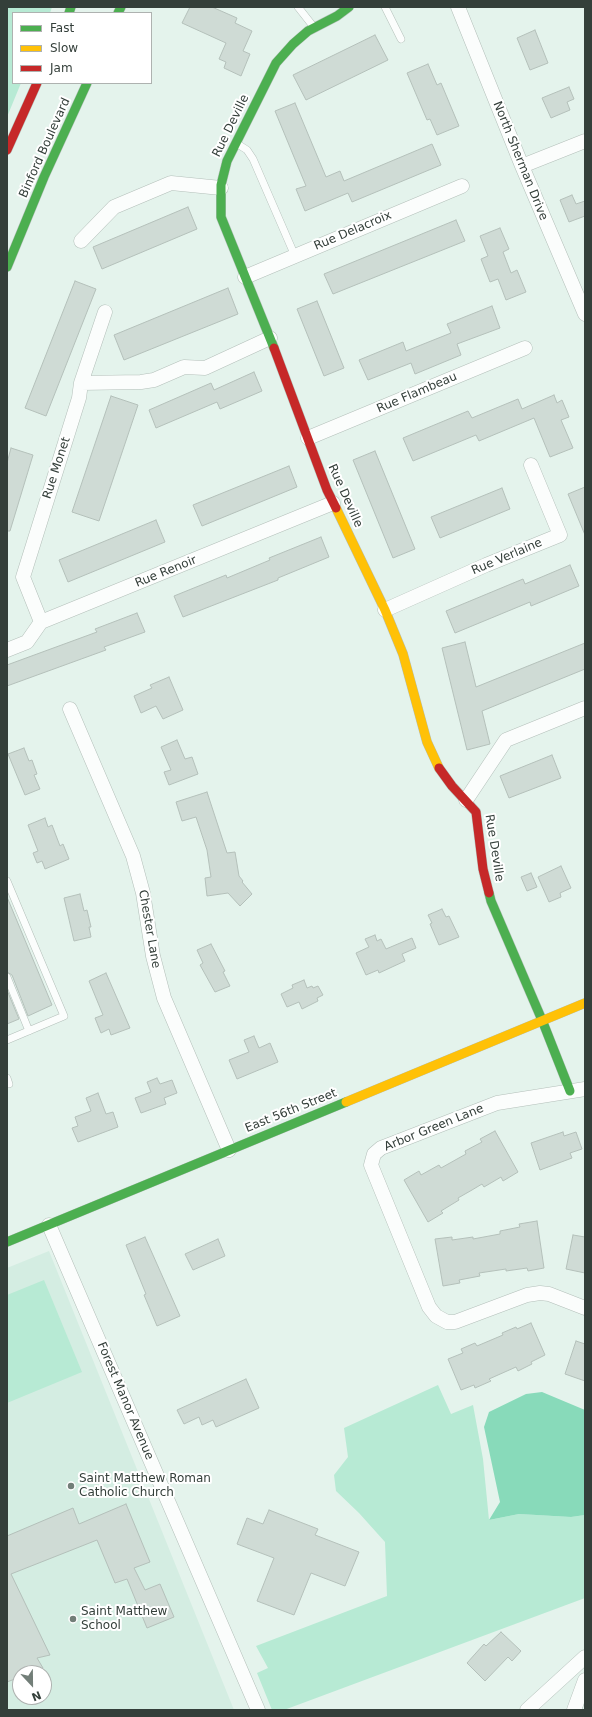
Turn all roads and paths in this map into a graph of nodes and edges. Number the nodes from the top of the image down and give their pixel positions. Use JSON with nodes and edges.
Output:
{"nodes":[{"id":1,"x":298,"y":7,"type":"edge"},
{"id":2,"x":349,"y":7,"type":"edge"},
{"id":3,"x":385,"y":7,"type":"edge"},
{"id":4,"x":458,"y":7,"type":"edge"},
{"id":5,"x":314,"y":28,"type":"junction"},
{"id":6,"x":401,"y":39,"type":"dead end"},
{"id":7,"x":37,"y":84,"type":"edge"},
{"id":8,"x":87,"y":84,"type":"edge"},
{"id":9,"x":585,"y":141,"type":"edge"},
{"id":10,"x":236,"y":143,"type":"junction"},
{"id":11,"x":7,"y":150,"type":"edge"},
{"id":12,"x":522,"y":166,"type":"junction"},
{"id":13,"x":462,"y":186,"type":"dead end"},
{"id":14,"x":221,"y":188,"type":"junction"},
{"id":15,"x":81,"y":241,"type":"dead end"},
{"id":16,"x":295,"y":256,"type":"junction"},
{"id":17,"x":7,"y":267,"type":"edge"},
{"id":18,"x":245,"y":277,"type":"junction"},
{"id":19,"x":105,"y":312,"type":"dead end"},
{"id":20,"x":585,"y":314,"type":"edge"},
{"id":21,"x":270,"y":338,"type":"junction"},
{"id":22,"x":525,"y":348,"type":"dead end"},
{"id":23,"x":81,"y":383,"type":"junction"},
{"id":24,"x":308,"y":438,"type":"junction"},
{"id":25,"x":531,"y":465,"type":"dead end"},
{"id":26,"x":333,"y":503,"type":"junction"},
{"id":27,"x":385,"y":610,"type":"junction"},
{"id":28,"x":42,"y":622,"type":"junction"},
{"id":29,"x":7,"y":650,"type":"edge"},
{"id":30,"x":585,"y":708,"type":"edge"},
{"id":31,"x":70,"y":709,"type":"dead end"},
{"id":32,"x":466,"y":800,"type":"junction"},
{"id":33,"x":7,"y":881,"type":"edge"},
{"id":34,"x":7,"y":977,"type":"edge"},
{"id":35,"x":585,"y":1002,"type":"edge"},
{"id":36,"x":542,"y":1020,"type":"junction"},
{"id":37,"x":29,"y":1031,"type":"junction"},
{"id":38,"x":7,"y":1040,"type":"edge"},
{"id":39,"x":7,"y":1078,"type":"edge"},
{"id":40,"x":7,"y":1084,"type":"edge"},
{"id":41,"x":585,"y":1089,"type":"edge"},
{"id":42,"x":570,"y":1091,"type":"junction"},
{"id":43,"x":229,"y":1150,"type":"junction"},
{"id":44,"x":49,"y":1225,"type":"junction"},
{"id":45,"x":7,"y":1242,"type":"edge"},
{"id":46,"x":585,"y":1308,"type":"edge"},
{"id":47,"x":585,"y":1657,"type":"edge"},
{"id":48,"x":585,"y":1680,"type":"edge"},
{"id":49,"x":258,"y":1710,"type":"edge"},
{"id":50,"x":527,"y":1710,"type":"edge"},
{"id":51,"x":574,"y":1710,"type":"edge"}],
"edges":[{"from":1,"to":5,"type":"lane"},
{"from":2,"to":5,"type":"street","name":"Rue Deville"},
{"from":3,"to":6,"type":"lane"},
{"from":4,"to":12,"type":"street","name":"North Sherman Drive"},
{"from":5,"to":10,"type":"street","name":"Rue Deville"},
{"from":7,"to":11,"type":"street"},
{"from":8,"to":17,"type":"street","name":"Binford Boulevard"},
{"from":9,"to":12,"type":"street"},
{"from":10,"to":14,"type":"street","name":"Rue Deville"},
{"from":10,"to":16,"type":"lane"},
{"from":12,"to":20,"type":"street","name":"North Sherman Drive"},
{"from":13,"to":16,"type":"street","name":"Rue Delacroix"},
{"from":14,"to":15,"type":"street"},
{"from":14,"to":18,"type":"street","name":"Rue Deville"},
{"from":16,"to":18,"type":"street","name":"Rue Delacroix"},
{"from":18,"to":21,"type":"street","name":"Rue Deville"},
{"from":19,"to":23,"type":"street","name":"Rue Monet"},
{"from":21,"to":23,"type":"street"},
{"from":21,"to":24,"type":"street","name":"Rue Deville"},
{"from":22,"to":24,"type":"street","name":"Rue Flambeau"},
{"from":23,"to":28,"type":"street","name":"Rue Monet"},
{"from":24,"to":26,"type":"street","name":"Rue Deville"},
{"from":25,"to":27,"type":"street","name":"Rue Verlaine"},
{"from":26,"to":27,"type":"street","name":"Rue Deville"},
{"from":26,"to":28,"type":"street","name":"Rue Renoir"},
{"from":27,"to":32,"type":"street","name":"Rue Deville"},
{"from":28,"to":29,"type":"street"},
{"from":30,"to":32,"type":"street"},
{"from":31,"to":43,"type":"street","name":"Chester Lane"},
{"from":32,"to":36,"type":"street","name":"Rue Deville"},
{"from":33,"to":37,"type":"lane"},
{"from":34,"to":37,"type":"lane"},
{"from":35,"to":36,"type":"street","name":"East 56th Street"},
{"from":36,"to":42,"type":"street","name":"Rue Deville"},
{"from":36,"to":43,"type":"street","name":"East 56th Street"},
{"from":37,"to":38,"type":"lane"},
{"from":39,"to":40,"type":"lane"},
{"from":41,"to":42,"type":"street","name":"Arbor Green Lane"},
{"from":42,"to":46,"type":"street","name":"Arbor Green Lane"},
{"from":43,"to":44,"type":"street","name":"East 56th Street"},
{"from":44,"to":45,"type":"street","name":"East 56th Street"},
{"from":44,"to":49,"type":"street","name":"Forest Manor Avenue"},
{"from":47,"to":50,"type":"street"},
{"from":48,"to":51,"type":"street"}]}
